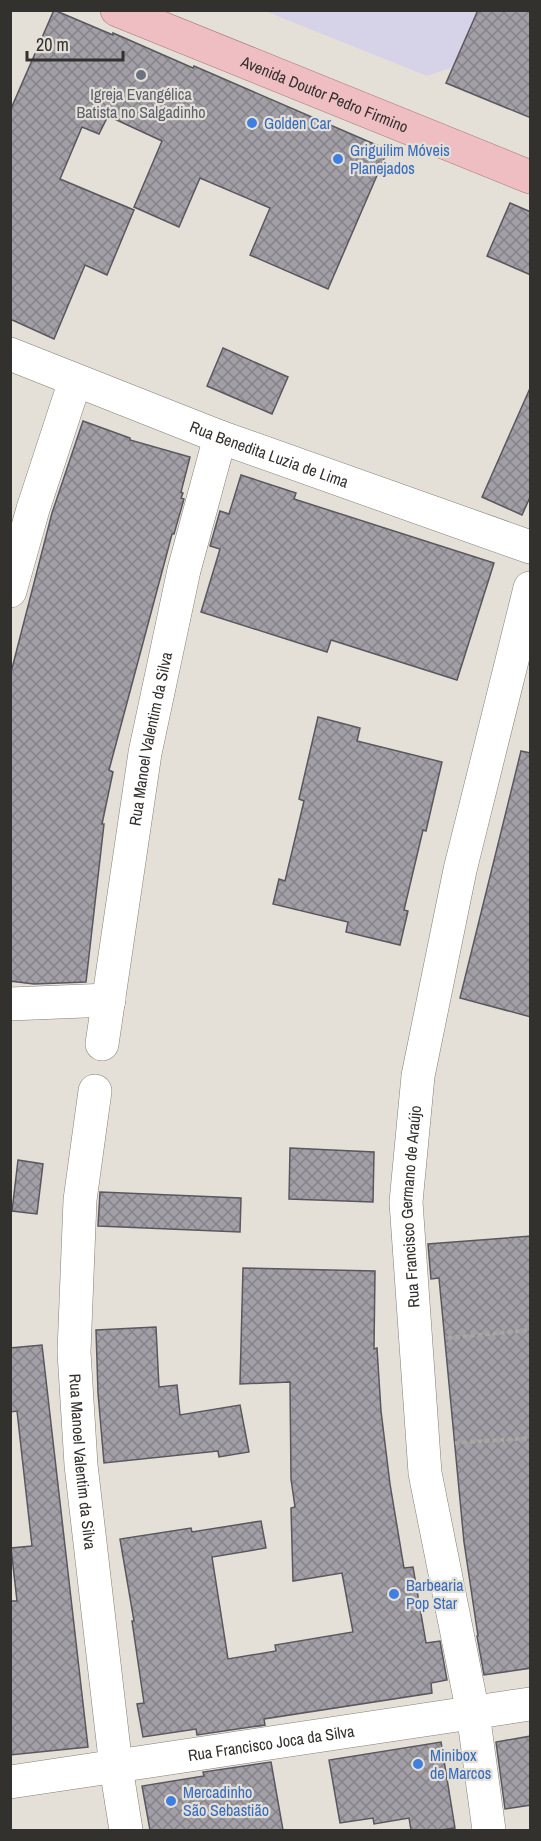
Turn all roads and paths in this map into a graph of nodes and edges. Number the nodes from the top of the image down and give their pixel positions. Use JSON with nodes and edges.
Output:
{"nodes":[{"id":1,"x":117,"y":10,"type":"edge"},
{"id":2,"x":531,"y":177,"type":"edge"},
{"id":3,"x":10,"y":354,"type":"edge"},
{"id":4,"x":75,"y":381,"type":"junction"},
{"id":5,"x":220,"y":437,"type":"junction"},
{"id":6,"x":531,"y":547,"type":"edge"},
{"id":7,"x":531,"y":588,"type":"edge"},
{"id":8,"x":10,"y":591,"type":"edge"},
{"id":9,"x":109,"y":1000,"type":"junction"},
{"id":10,"x":10,"y":1004,"type":"edge"},
{"id":11,"x":102,"y":1044,"type":"dead end"},
{"id":12,"x":95,"y":1091,"type":"dead end"},
{"id":13,"x":531,"y":1330,"type":"edge"},
{"id":14,"x":416,"y":1341,"type":"junction"},
{"id":15,"x":531,"y":1438,"type":"edge"},
{"id":16,"x":422,"y":1446,"type":"junction"},
{"id":17,"x":531,"y":1704,"type":"edge"},
{"id":18,"x":473,"y":1713,"type":"junction"},
{"id":19,"x":116,"y":1767,"type":"junction"},
{"id":20,"x":10,"y":1782,"type":"edge"},
{"id":21,"x":126,"y":1830,"type":"edge"},
{"id":22,"x":489,"y":1830,"type":"edge"}],
"edges":[{"from":1,"to":2,"type":"main road","name":"Avenida Doutor Pedro Firmino"},
{"from":3,"to":4,"type":"street","name":"Rua Benedita Luzia de Lima"},
{"from":4,"to":5,"type":"street","name":"Rua Benedita Luzia de Lima"},
{"from":4,"to":8,"type":"street"},
{"from":5,"to":6,"type":"street","name":"Rua Benedita Luzia de Lima"},
{"from":5,"to":9,"type":"street","name":"Rua Manoel Valentim da Silva"},
{"from":7,"to":14,"type":"street","name":"Rua Francisco Germano de Araújo"},
{"from":9,"to":10,"type":"street"},
{"from":9,"to":11,"type":"street","name":"Rua Manoel Valentim da Silva"},
{"from":12,"to":19,"type":"street","name":"Rua Manoel Valentim da Silva"},
{"from":13,"to":14,"type":"path"},
{"from":14,"to":16,"type":"street","name":"Rua Francisco Germano de Araújo"},
{"from":15,"to":16,"type":"path"},
{"from":16,"to":18,"type":"street","name":"Rua Francisco Germano de Araújo"},
{"from":17,"to":18,"type":"street","name":"Rua Francisco Joca da Silva"},
{"from":18,"to":19,"type":"street","name":"Rua Francisco Joca da Silva"},
{"from":18,"to":22,"type":"street","name":"Rua Francisco Germano de Araújo"},
{"from":19,"to":20,"type":"street","name":"Rua Francisco Joca da Silva"},
{"from":19,"to":21,"type":"street","name":"Rua Manoel Valentim da Silva"}]}
